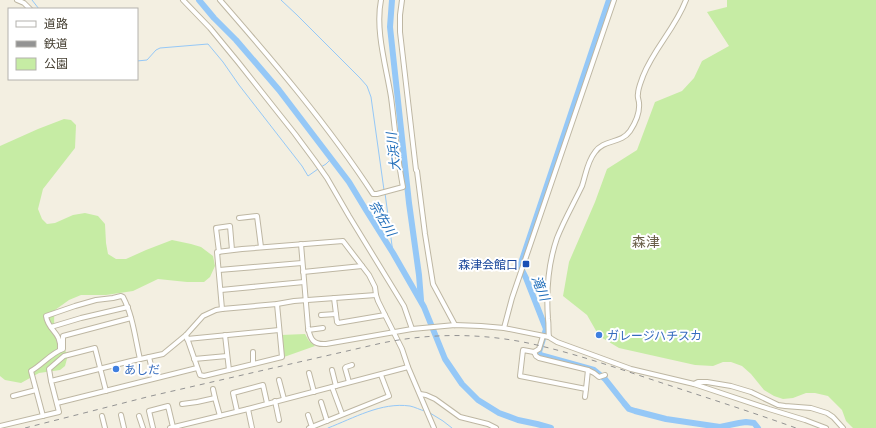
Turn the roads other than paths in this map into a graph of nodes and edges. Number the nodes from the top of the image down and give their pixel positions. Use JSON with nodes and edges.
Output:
{"nodes":[{"id":1,"x":17,"y":0,"type":"edge"},
{"id":2,"x":183,"y":0,"type":"edge"},
{"id":3,"x":220,"y":0,"type":"edge"},
{"id":4,"x":381,"y":0,"type":"edge"},
{"id":5,"x":402,"y":0,"type":"edge"},
{"id":6,"x":614,"y":0,"type":"edge"},
{"id":7,"x":686,"y":0,"type":"edge"},
{"id":8,"x":29,"y":8,"type":"edge"},
{"id":9,"x":239,"y":218,"type":"dead end"},
{"id":10,"x":301,"y":244,"type":"junction"},
{"id":11,"x":261,"y":247,"type":"junction"},
{"id":12,"x":232,"y":250,"type":"junction"},
{"id":13,"x":219,"y":252,"type":"junction"},
{"id":14,"x":302,"y":263,"type":"junction"},
{"id":15,"x":362,"y":266,"type":"junction"},
{"id":16,"x":219,"y":270,"type":"junction"},
{"id":17,"x":303,"y":272,"type":"junction"},
{"id":18,"x":304,"y":282,"type":"junction"},
{"id":19,"x":221,"y":290,"type":"junction"},
{"id":20,"x":376,"y":295,"type":"junction"},
{"id":21,"x":334,"y":298,"type":"junction"},
{"id":22,"x":305,"y":301,"type":"junction"},
{"id":23,"x":277,"y":304,"type":"junction"},
{"id":24,"x":128,"y":307,"type":"junction"},
{"id":25,"x":222,"y":309,"type":"junction"},
{"id":26,"x":336,"y":314,"type":"junction"},
{"id":27,"x":321,"y":315,"type":"dead end"},
{"id":28,"x":385,"y":315,"type":"junction"},
{"id":29,"x":131,"y":318,"type":"junction"},
{"id":30,"x":456,"y":325,"type":"junction"},
{"id":31,"x":51,"y":327,"type":"junction"},
{"id":32,"x":323,"y":328,"type":"dead end"},
{"id":33,"x":412,"y":328,"type":"junction"},
{"id":34,"x":504,"y":328,"type":"junction"},
{"id":35,"x":279,"y":330,"type":"junction"},
{"id":36,"x":308,"y":330,"type":"junction"},
{"id":37,"x":394,"y":332,"type":"junction"},
{"id":38,"x":225,"y":335,"type":"junction"},
{"id":39,"x":543,"y":336,"type":"junction"},
{"id":40,"x":186,"y":337,"type":"junction"},
{"id":41,"x":549,"y":337,"type":"junction"},
{"id":42,"x":60,"y":350,"type":"junction"},
{"id":43,"x":253,"y":352,"type":"dead end"},
{"id":44,"x":534,"y":352,"type":"junction"},
{"id":45,"x":227,"y":356,"type":"junction"},
{"id":46,"x":149,"y":357,"type":"junction"},
{"id":47,"x":140,"y":359,"type":"junction"},
{"id":48,"x":194,"y":359,"type":"junction"},
{"id":49,"x":253,"y":364,"type":"junction"},
{"id":50,"x":352,"y":365,"type":"dead end"},
{"id":51,"x":408,"y":367,"type":"junction"},
{"id":52,"x":197,"y":368,"type":"junction"},
{"id":53,"x":100,"y":369,"type":"junction"},
{"id":54,"x":229,"y":370,"type":"junction"},
{"id":55,"x":332,"y":370,"type":"dead end"},
{"id":56,"x":588,"y":370,"type":"junction"},
{"id":57,"x":309,"y":373,"type":"dead end"},
{"id":58,"x":381,"y":374,"type":"junction"},
{"id":59,"x":605,"y":375,"type":"dead end"},
{"id":60,"x":154,"y":378,"type":"junction"},
{"id":61,"x":279,"y":380,"type":"dead end"},
{"id":62,"x":51,"y":382,"type":"junction"},
{"id":63,"x":349,"y":382,"type":"junction"},
{"id":64,"x":694,"y":384,"type":"junction"},
{"id":65,"x":720,"y":384,"type":"junction"},
{"id":66,"x":334,"y":386,"type":"junction"},
{"id":67,"x":213,"y":389,"type":"dead end"},
{"id":68,"x":36,"y":390,"type":"junction"},
{"id":69,"x":586,"y":390,"type":"junction"},
{"id":70,"x":106,"y":391,"type":"junction"},
{"id":71,"x":314,"y":392,"type":"junction"},
{"id":72,"x":717,"y":392,"type":"junction"},
{"id":73,"x":13,"y":396,"type":"dead end"},
{"id":74,"x":421,"y":397,"type":"junction"},
{"id":75,"x":585,"y":397,"type":"dead end"},
{"id":76,"x":215,"y":398,"type":"junction"},
{"id":77,"x":284,"y":399,"type":"junction"},
{"id":78,"x":275,"y":401,"type":"junction"},
{"id":79,"x":321,"y":402,"type":"dead end"},
{"id":80,"x":57,"y":403,"type":"junction"},
{"id":81,"x":267,"y":403,"type":"junction"},
{"id":82,"x":182,"y":404,"type":"dead end"},
{"id":83,"x":248,"y":409,"type":"junction"},
{"id":84,"x":237,"y":411,"type":"junction"},
{"id":85,"x":342,"y":414,"type":"junction"},
{"id":86,"x":121,"y":415,"type":"dead end"},
{"id":87,"x":308,"y":415,"type":"dead end"},
{"id":88,"x":43,"y":416,"type":"junction"},
{"id":89,"x":102,"y":416,"type":"dead end"},
{"id":90,"x":139,"y":416,"type":"dead end"},
{"id":91,"x":220,"y":416,"type":"junction"},
{"id":92,"x":279,"y":420,"type":"dead end"},
{"id":93,"x":327,"y":420,"type":"junction"},
{"id":94,"x":0,"y":426,"type":"edge"},
{"id":95,"x":311,"y":427,"type":"edge"},
{"id":96,"x":105,"y":428,"type":"edge"},
{"id":97,"x":124,"y":428,"type":"edge"},
{"id":98,"x":143,"y":428,"type":"edge"},
{"id":99,"x":153,"y":428,"type":"edge"},
{"id":100,"x":172,"y":428,"type":"edge"},
{"id":101,"x":252,"y":428,"type":"edge"},
{"id":102,"x":434,"y":428,"type":"edge"},
{"id":103,"x":496,"y":428,"type":"edge"},
{"id":104,"x":826,"y":428,"type":"edge"},
{"id":105,"x":843,"y":428,"type":"edge"}],
"edges":[{"from":1,"to":8,"type":"street"},
{"from":2,"to":33,"type":"street"},
{"from":3,"to":4,"type":"street"},
{"from":5,"to":30,"type":"street"},
{"from":6,"to":34,"type":"street"},
{"from":7,"to":41,"type":"street"},
{"from":9,"to":11,"type":"street"},
{"from":10,"to":11,"type":"street"},
{"from":10,"to":14,"type":"street"},
{"from":10,"to":15,"type":"street"},
{"from":11,"to":12,"type":"street"},
{"from":12,"to":13,"type":"street"},
{"from":12,"to":13,"type":"street"},
{"from":13,"to":16,"type":"street"},
{"from":14,"to":16,"type":"street"},
{"from":14,"to":17,"type":"street"},
{"from":15,"to":17,"type":"street"},
{"from":15,"to":20,"type":"street"},
{"from":16,"to":19,"type":"street"},
{"from":17,"to":18,"type":"street"},
{"from":18,"to":19,"type":"street"},
{"from":18,"to":22,"type":"street"},
{"from":19,"to":25,"type":"street"},
{"from":20,"to":21,"type":"street"},
{"from":20,"to":28,"type":"street"},
{"from":21,"to":22,"type":"street"},
{"from":21,"to":26,"type":"street"},
{"from":22,"to":23,"type":"street"},
{"from":22,"to":36,"type":"street"},
{"from":23,"to":25,"type":"street"},
{"from":23,"to":35,"type":"street"},
{"from":24,"to":29,"type":"street"},
{"from":24,"to":31,"type":"street"},
{"from":24,"to":31,"type":"street"},
{"from":25,"to":40,"type":"street"},
{"from":26,"to":27,"type":"street"},
{"from":26,"to":28,"type":"street"},
{"from":28,"to":37,"type":"street"},
{"from":29,"to":42,"type":"street"},
{"from":29,"to":47,"type":"street"},
{"from":30,"to":33,"type":"street"},
{"from":30,"to":34,"type":"street"},
{"from":31,"to":42,"type":"street"},
{"from":32,"to":36,"type":"street"},
{"from":33,"to":37,"type":"street"},
{"from":34,"to":39,"type":"street"},
{"from":35,"to":38,"type":"street"},
{"from":35,"to":49,"type":"street"},
{"from":36,"to":37,"type":"street"},
{"from":37,"to":51,"type":"street"},
{"from":38,"to":40,"type":"street"},
{"from":38,"to":45,"type":"street"},
{"from":39,"to":41,"type":"street"},
{"from":39,"to":44,"type":"street"},
{"from":40,"to":46,"type":"street"},
{"from":40,"to":48,"type":"street"},
{"from":41,"to":64,"type":"street"},
{"from":42,"to":68,"type":"street"},
{"from":43,"to":49,"type":"street"},
{"from":44,"to":56,"type":"street"},
{"from":44,"to":69,"type":"street"},
{"from":45,"to":48,"type":"street"},
{"from":45,"to":54,"type":"street"},
{"from":46,"to":47,"type":"street"},
{"from":46,"to":60,"type":"street"},
{"from":47,"to":53,"type":"street"},
{"from":48,"to":52,"type":"street"},
{"from":49,"to":54,"type":"street"},
{"from":50,"to":63,"type":"street"},
{"from":51,"to":58,"type":"street"},
{"from":51,"to":74,"type":"street"},
{"from":52,"to":54,"type":"street"},
{"from":52,"to":60,"type":"street"},
{"from":53,"to":62,"type":"street"},
{"from":53,"to":62,"type":"street"},
{"from":53,"to":70,"type":"street"},
{"from":55,"to":66,"type":"street"},
{"from":56,"to":59,"type":"street"},
{"from":56,"to":69,"type":"street"},
{"from":57,"to":71,"type":"street"},
{"from":58,"to":63,"type":"street"},
{"from":58,"to":85,"type":"street"},
{"from":60,"to":70,"type":"street"},
{"from":61,"to":77,"type":"street"},
{"from":62,"to":80,"type":"street"},
{"from":63,"to":66,"type":"street"},
{"from":64,"to":65,"type":"street"},
{"from":64,"to":72,"type":"street"},
{"from":65,"to":72,"type":"street"},
{"from":65,"to":105,"type":"street"},
{"from":66,"to":71,"type":"street"},
{"from":66,"to":85,"type":"street"},
{"from":67,"to":76,"type":"street"},
{"from":68,"to":73,"type":"street"},
{"from":68,"to":88,"type":"street"},
{"from":69,"to":75,"type":"street"},
{"from":70,"to":80,"type":"street"},
{"from":71,"to":77,"type":"street"},
{"from":72,"to":104,"type":"street"},
{"from":74,"to":102,"type":"street"},
{"from":74,"to":103,"type":"street"},
{"from":76,"to":82,"type":"street"},
{"from":76,"to":91,"type":"street"},
{"from":77,"to":78,"type":"street"},
{"from":78,"to":81,"type":"street"},
{"from":78,"to":92,"type":"street"},
{"from":79,"to":93,"type":"street"},
{"from":80,"to":88,"type":"street"},
{"from":81,"to":83,"type":"street"},
{"from":81,"to":84,"type":"street"},
{"from":83,"to":84,"type":"street"},
{"from":83,"to":101,"type":"street"},
{"from":84,"to":91,"type":"street"},
{"from":85,"to":93,"type":"street"},
{"from":86,"to":97,"type":"street"},
{"from":87,"to":95,"type":"street"},
{"from":88,"to":94,"type":"street"},
{"from":89,"to":96,"type":"street"},
{"from":90,"to":98,"type":"street"},
{"from":91,"to":100,"type":"street"},
{"from":93,"to":95,"type":"street"},
{"from":99,"to":100,"type":"street"}]}
